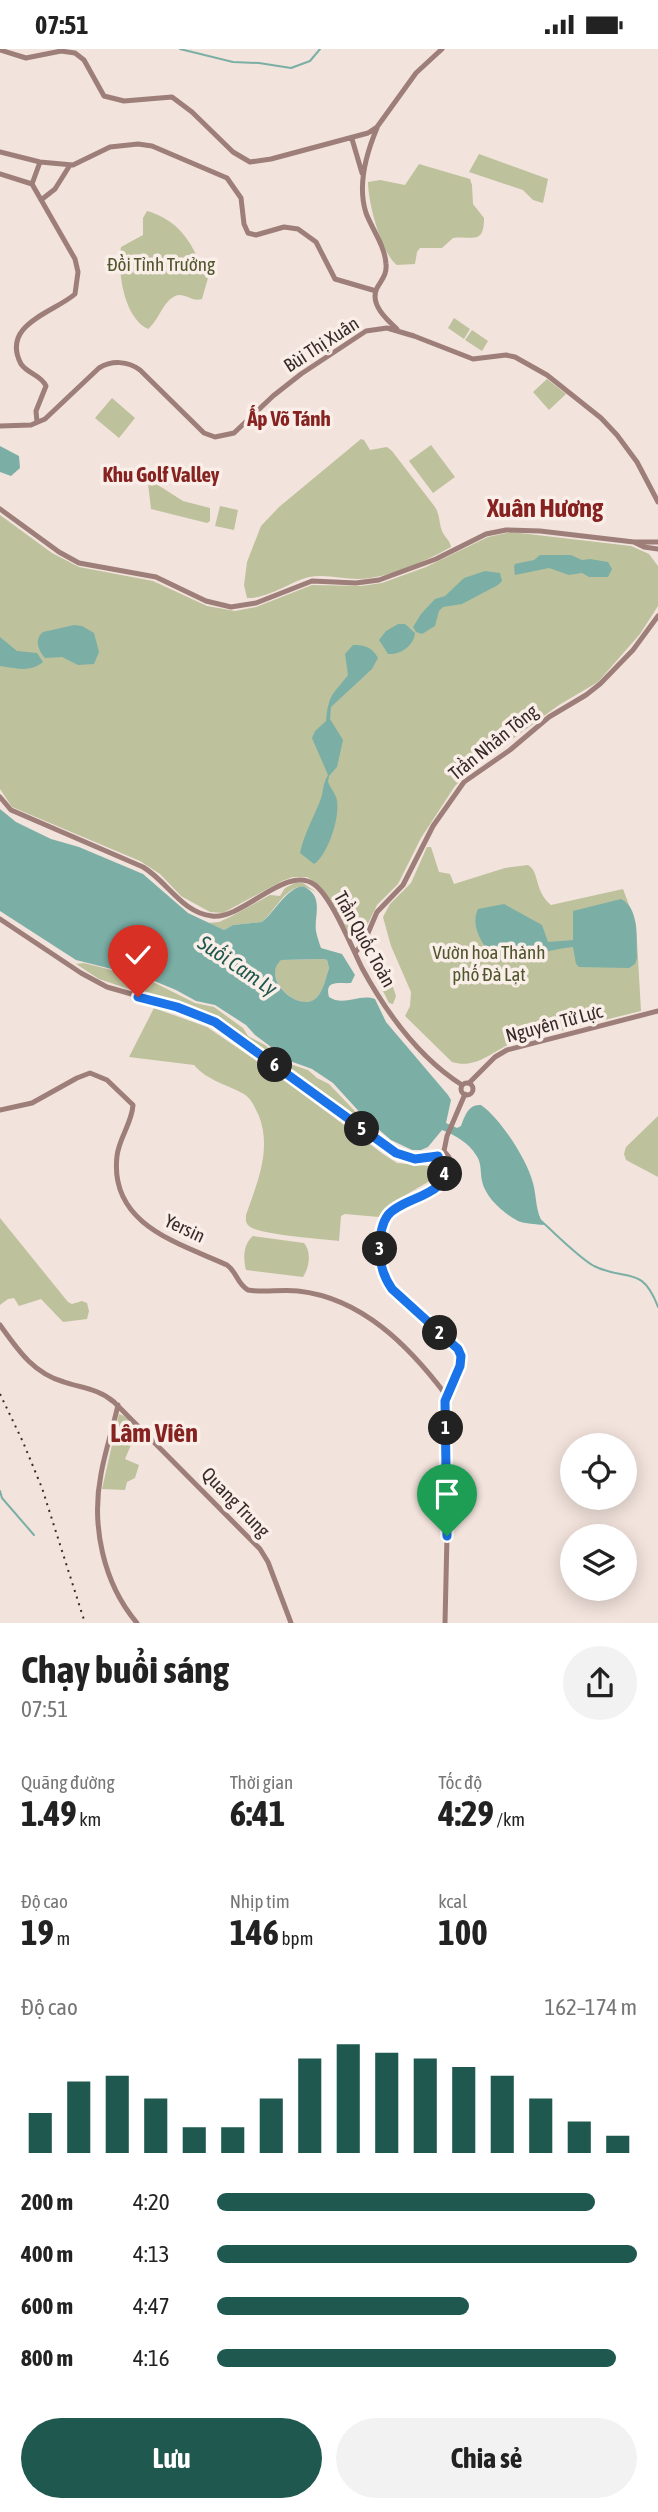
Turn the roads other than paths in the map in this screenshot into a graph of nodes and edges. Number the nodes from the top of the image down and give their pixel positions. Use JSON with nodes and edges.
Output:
{"nodes":[{"id":1,"x":442,"y":49,"type":"edge"},
{"id":2,"x":0,"y":50,"type":"edge"},
{"id":3,"x":50,"y":51,"type":"edge"},
{"id":4,"x":377,"y":127,"type":"junction"},
{"id":5,"x":352,"y":139,"type":"junction"},
{"id":6,"x":0,"y":152,"type":"edge"},
{"id":7,"x":40,"y":162,"type":"junction"},
{"id":8,"x":70,"y":165,"type":"junction"},
{"id":9,"x":0,"y":174,"type":"edge"},
{"id":10,"x":363,"y":177,"type":"junction"},
{"id":11,"x":32,"y":184,"type":"junction"},
{"id":12,"x":41,"y":200,"type":"junction"},
{"id":13,"x":376,"y":291,"type":"junction"},
{"id":14,"x":399,"y":331,"type":"junction"},
{"id":15,"x":37,"y":422,"type":"junction"},
{"id":16,"x":0,"y":426,"type":"edge"},
{"id":17,"x":658,"y":502,"type":"edge"},
{"id":18,"x":0,"y":509,"type":"edge"},
{"id":19,"x":634,"y":542,"type":"junction"},
{"id":20,"x":658,"y":542,"type":"edge"},
{"id":21,"x":658,"y":549,"type":"edge"},
{"id":22,"x":658,"y":616,"type":"edge"},
{"id":23,"x":0,"y":797,"type":"edge"},
{"id":24,"x":0,"y":919,"type":"edge"},
{"id":25,"x":355,"y":953,"type":"junction"},
{"id":26,"x":658,"y":1011,"type":"edge"},
{"id":27,"x":466,"y":1084,"type":"junction"},
{"id":28,"x":465,"y":1094,"type":"junction"},
{"id":29,"x":0,"y":1109,"type":"edge"},
{"id":30,"x":444,"y":1151,"type":"junction"},
{"id":31,"x":438,"y":1156,"type":"junction"},
{"id":32,"x":445,"y":1163,"type":"junction"},
{"id":33,"x":0,"y":1325,"type":"edge"},
{"id":34,"x":446,"y":1395,"type":"junction"},
{"id":35,"x":118,"y":1405,"type":"junction"},
{"id":36,"x":137,"y":1623,"type":"edge"},
{"id":37,"x":290,"y":1623,"type":"edge"},
{"id":38,"x":445,"y":1623,"type":"edge"}],
"edges":[{"from":1,"to":4,"type":"main road"},
{"from":2,"to":3,"type":"main road"},
{"from":3,"to":5,"type":"main road"},
{"from":4,"to":5,"type":"main road"},
{"from":4,"to":10,"type":"main road"},
{"from":5,"to":10,"type":"main road"},
{"from":6,"to":7,"type":"main road"},
{"from":7,"to":8,"type":"main road"},
{"from":7,"to":11,"type":"main road"},
{"from":8,"to":12,"type":"main road"},
{"from":8,"to":13,"type":"main road"},
{"from":9,"to":11,"type":"main road"},
{"from":10,"to":13,"type":"main road"},
{"from":11,"to":12,"type":"main road"},
{"from":12,"to":15,"type":"main road"},
{"from":13,"to":14,"type":"main road"},
{"from":14,"to":15,"type":"main road","name":"Bùi Thị Xuân"},
{"from":14,"to":17,"type":"main road","name":"Bùi Thị Xuân"},
{"from":15,"to":16,"type":"main road"},
{"from":18,"to":19,"type":"main road"},
{"from":19,"to":20,"type":"main road"},
{"from":19,"to":21,"type":"main road"},
{"from":22,"to":25,"type":"main road","name":"Trần Nhân Tông"},
{"from":23,"to":25,"type":"main road","name":"Trần Quốc Toản"},
{"from":24,"to":31,"type":"main road"},
{"from":25,"to":27,"type":"main road","name":"Trần Quốc Toản"},
{"from":26,"to":27,"type":"main road","name":"Nguyên Tử Lực"},
{"from":27,"to":28,"type":"main road"},
{"from":27,"to":28,"type":"main road"},
{"from":28,"to":30,"type":"main road"},
{"from":29,"to":34,"type":"main road","name":"Yersin"},
{"from":30,"to":31,"type":"main road"},
{"from":30,"to":32,"type":"main road"},
{"from":31,"to":32,"type":"main road"},
{"from":32,"to":34,"type":"main road"},
{"from":33,"to":35,"type":"main road","name":"Quang Trung"},
{"from":34,"to":38,"type":"main road"},
{"from":35,"to":36,"type":"main road"},
{"from":35,"to":37,"type":"main road","name":"Quang Trung"}]}
